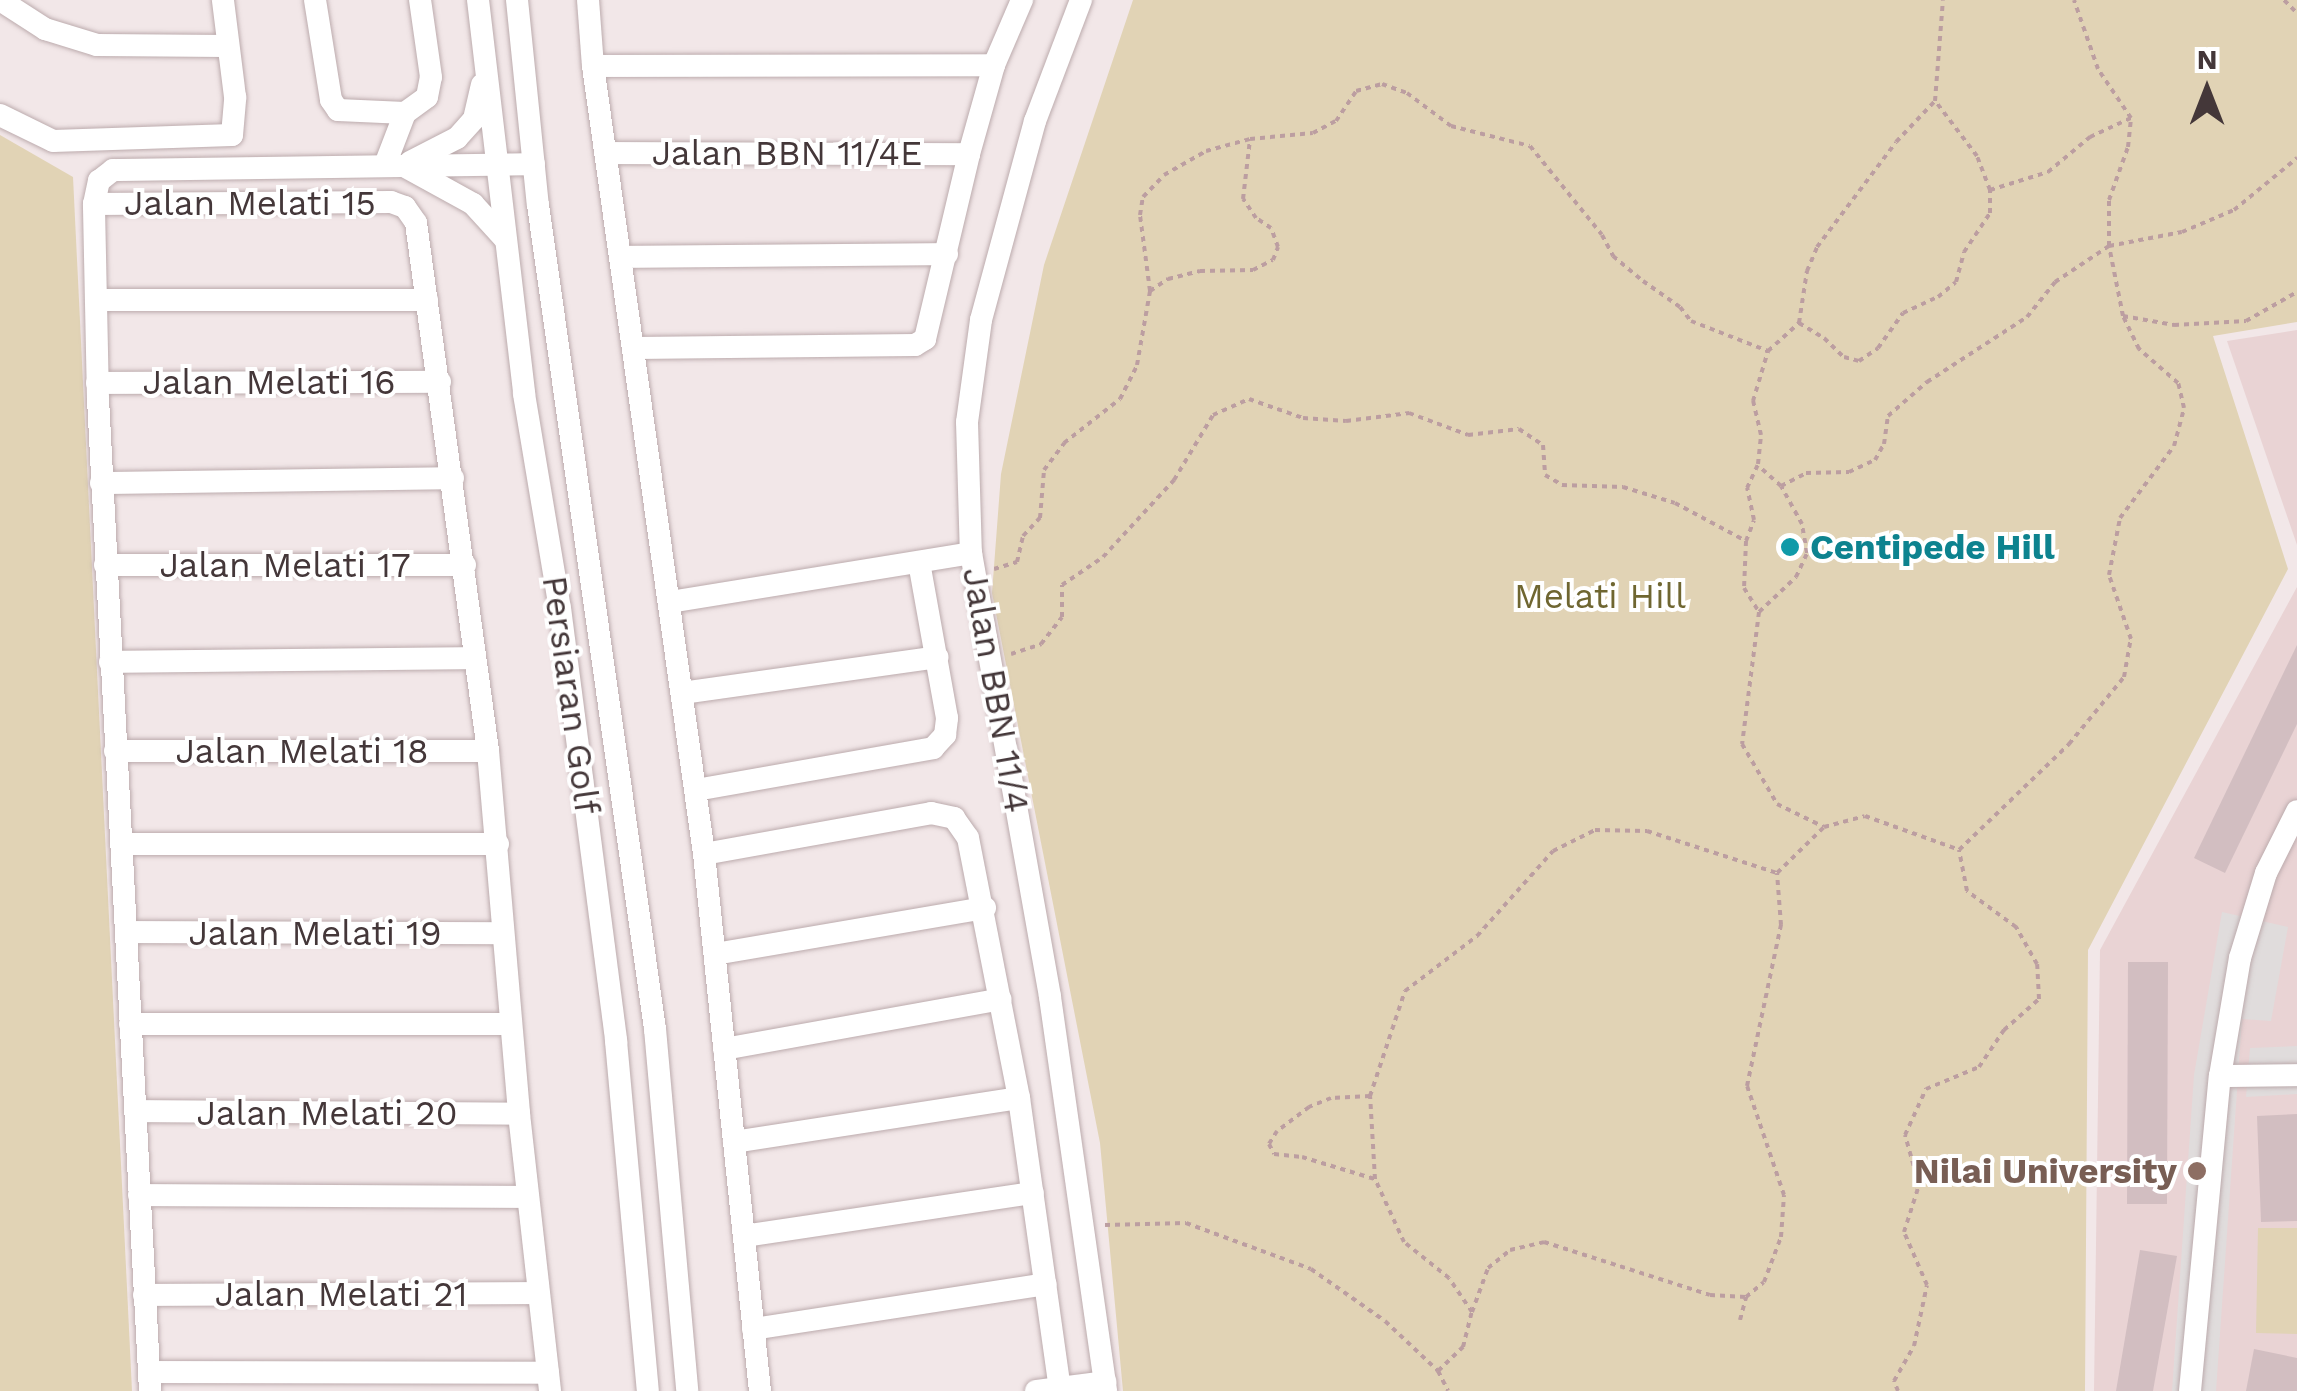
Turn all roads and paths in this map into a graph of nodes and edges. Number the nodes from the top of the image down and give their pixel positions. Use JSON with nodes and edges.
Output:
{"nodes":[{"id":1,"x":0,"y":0,"type":"edge"},
{"id":2,"x":223,"y":0,"type":"edge"},
{"id":3,"x":315,"y":0,"type":"edge"},
{"id":4,"x":420,"y":0,"type":"edge"},
{"id":5,"x":478,"y":0,"type":"edge"},
{"id":6,"x":518,"y":0,"type":"edge"},
{"id":7,"x":588,"y":0,"type":"edge"},
{"id":8,"x":1022,"y":0,"type":"edge"},
{"id":9,"x":1080,"y":0,"type":"edge"},
{"id":10,"x":1942,"y":0,"type":"edge"},
{"id":11,"x":2074,"y":0,"type":"edge"},
{"id":12,"x":2284,"y":0,"type":"edge"},
{"id":13,"x":2297,"y":13,"type":"edge"},
{"id":14,"x":226,"y":46,"type":"junction"},
{"id":15,"x":994,"y":65,"type":"junction"},
{"id":16,"x":593,"y":66,"type":"junction"},
{"id":17,"x":485,"y":71,"type":"junction"},
{"id":18,"x":1935,"y":101,"type":"junction"},
{"id":19,"x":404,"y":113,"type":"junction"},
{"id":20,"x":0,"y":115,"type":"edge"},
{"id":21,"x":2131,"y":118,"type":"junction"},
{"id":22,"x":1250,"y":139,"type":"junction"},
{"id":23,"x":606,"y":153,"type":"junction"},
{"id":24,"x":968,"y":154,"type":"junction"},
{"id":25,"x":2297,"y":158,"type":"edge"},
{"id":26,"x":497,"y":164,"type":"junction"},
{"id":27,"x":534,"y":164,"type":"junction"},
{"id":28,"x":394,"y":165,"type":"junction"},
{"id":29,"x":258,"y":168,"type":"junction"},
{"id":30,"x":1990,"y":190,"type":"junction"},
{"id":31,"x":257,"y":203,"type":"junction"},
{"id":32,"x":94,"y":204,"type":"junction"},
{"id":33,"x":506,"y":241,"type":"junction"},
{"id":34,"x":2109,"y":246,"type":"junction"},
{"id":35,"x":947,"y":254,"type":"junction"},
{"id":36,"x":622,"y":257,"type":"junction"},
{"id":37,"x":1150,"y":291,"type":"junction"},
{"id":38,"x":2297,"y":292,"type":"edge"},
{"id":39,"x":96,"y":300,"type":"junction"},
{"id":40,"x":427,"y":300,"type":"junction"},
{"id":41,"x":2123,"y":316,"type":"junction"},
{"id":42,"x":1799,"y":323,"type":"junction"},
{"id":43,"x":635,"y":348,"type":"junction"},
{"id":44,"x":1768,"y":351,"type":"junction"},
{"id":45,"x":440,"y":382,"type":"junction"},
{"id":46,"x":97,"y":383,"type":"junction"},
{"id":47,"x":1758,"y":464,"type":"junction"},
{"id":48,"x":453,"y":478,"type":"junction"},
{"id":49,"x":102,"y":484,"type":"junction"},
{"id":50,"x":1781,"y":486,"type":"junction"},
{"id":51,"x":1746,"y":541,"type":"junction"},
{"id":52,"x":919,"y":562,"type":"junction"},
{"id":53,"x":973,"y":564,"type":"junction"},
{"id":54,"x":105,"y":565,"type":"junction"},
{"id":55,"x":465,"y":565,"type":"junction"},
{"id":56,"x":670,"y":602,"type":"junction"},
{"id":57,"x":1759,"y":612,"type":"junction"},
{"id":58,"x":937,"y":657,"type":"junction"},
{"id":59,"x":473,"y":658,"type":"junction"},
{"id":60,"x":992,"y":660,"type":"junction"},
{"id":61,"x":110,"y":662,"type":"junction"},
{"id":62,"x":682,"y":693,"type":"junction"},
{"id":63,"x":116,"y":751,"type":"junction"},
{"id":64,"x":488,"y":751,"type":"junction"},
{"id":65,"x":696,"y":790,"type":"junction"},
{"id":66,"x":2297,"y":811,"type":"edge"},
{"id":67,"x":1824,"y":827,"type":"junction"},
{"id":68,"x":121,"y":844,"type":"junction"},
{"id":69,"x":498,"y":844,"type":"junction"},
{"id":70,"x":1959,"y":850,"type":"junction"},
{"id":71,"x":704,"y":854,"type":"junction"},
{"id":72,"x":1776,"y":873,"type":"junction"},
{"id":73,"x":984,"y":908,"type":"junction"},
{"id":74,"x":126,"y":932,"type":"junction"},
{"id":75,"x":504,"y":933,"type":"junction"},
{"id":76,"x":714,"y":954,"type":"junction"},
{"id":77,"x":1001,"y":1000,"type":"junction"},
{"id":78,"x":130,"y":1024,"type":"junction"},
{"id":79,"x":510,"y":1024,"type":"junction"},
{"id":80,"x":724,"y":1049,"type":"junction"},
{"id":81,"x":2297,"y":1075,"type":"edge"},
{"id":82,"x":2220,"y":1076,"type":"junction"},
{"id":83,"x":1370,"y":1096,"type":"junction"},
{"id":84,"x":1019,"y":1098,"type":"junction"},
{"id":85,"x":136,"y":1112,"type":"junction"},
{"id":86,"x":519,"y":1114,"type":"junction"},
{"id":87,"x":734,"y":1142,"type":"junction"},
{"id":88,"x":1375,"y":1180,"type":"junction"},
{"id":89,"x":1033,"y":1192,"type":"junction"},
{"id":90,"x":139,"y":1194,"type":"junction"},
{"id":91,"x":528,"y":1197,"type":"junction"},
{"id":92,"x":1086,"y":1225,"type":"junction"},
{"id":93,"x":744,"y":1236,"type":"junction"},
{"id":94,"x":1046,"y":1284,"type":"junction"},
{"id":95,"x":538,"y":1293,"type":"junction"},
{"id":96,"x":144,"y":1295,"type":"junction"},
{"id":97,"x":1746,"y":1296,"type":"junction"},
{"id":98,"x":1472,"y":1312,"type":"junction"},
{"id":99,"x":1740,"y":1320,"type":"dead end"},
{"id":100,"x":753,"y":1329,"type":"junction"},
{"id":101,"x":1438,"y":1371,"type":"junction"},
{"id":102,"x":149,"y":1382,"type":"edge"},
{"id":103,"x":549,"y":1382,"type":"edge"},
{"id":104,"x":1105,"y":1387,"type":"edge"},
{"id":105,"x":1060,"y":1389,"type":"edge"},
{"id":106,"x":648,"y":1391,"type":"edge"},
{"id":107,"x":687,"y":1391,"type":"edge"},
{"id":108,"x":760,"y":1391,"type":"edge"},
{"id":109,"x":1036,"y":1391,"type":"edge"},
{"id":110,"x":1448,"y":1391,"type":"edge"},
{"id":111,"x":1898,"y":1391,"type":"edge"},
{"id":112,"x":2190,"y":1391,"type":"edge"}],
"edges":[{"from":1,"to":14,"type":"street"},
{"from":2,"to":14,"type":"street"},
{"from":3,"to":19,"type":"street"},
{"from":4,"to":19,"type":"street"},
{"from":5,"to":17,"type":"street","name":"Persiaran Golf"},
{"from":6,"to":27,"type":"street","name":"Persiaran Golf"},
{"from":7,"to":16,"type":"street"},
{"from":8,"to":15,"type":"street"},
{"from":9,"to":53,"type":"street","name":"Jalan BBN 11/4"},
{"from":10,"to":18,"type":"path"},
{"from":11,"to":21,"type":"path"},
{"from":12,"to":13,"type":"path"},
{"from":14,"to":20,"type":"street"},
{"from":15,"to":16,"type":"street"},
{"from":15,"to":24,"type":"street"},
{"from":16,"to":23,"type":"street"},
{"from":17,"to":26,"type":"street","name":"Persiaran Golf"},
{"from":17,"to":28,"type":"street"},
{"from":18,"to":30,"type":"path"},
{"from":18,"to":42,"type":"path"},
{"from":19,"to":28,"type":"street"},
{"from":21,"to":30,"type":"path"},
{"from":21,"to":34,"type":"path"},
{"from":22,"to":37,"type":"path"},
{"from":22,"to":37,"type":"path"},
{"from":22,"to":44,"type":"path"},
{"from":23,"to":24,"type":"street","name":"Jalan BBN 11/4E"},
{"from":23,"to":36,"type":"street"},
{"from":24,"to":35,"type":"street"},
{"from":25,"to":34,"type":"path"},
{"from":26,"to":27,"type":"street"},
{"from":26,"to":28,"type":"street"},
{"from":26,"to":33,"type":"street","name":"Persiaran Golf"},
{"from":27,"to":107,"type":"street","name":"Persiaran Golf"},
{"from":28,"to":29,"type":"street"},
{"from":28,"to":33,"type":"street"},
{"from":29,"to":31,"type":"street"},
{"from":29,"to":32,"type":"street"},
{"from":30,"to":42,"type":"path"},
{"from":31,"to":32,"type":"street","name":"Jalan Melati 15"},
{"from":31,"to":40,"type":"street","name":"Jalan Melati 15"},
{"from":32,"to":39,"type":"street"},
{"from":33,"to":106,"type":"street","name":"Persiaran Golf"},
{"from":34,"to":41,"type":"path"},
{"from":34,"to":50,"type":"path"},
{"from":35,"to":36,"type":"street"},
{"from":35,"to":43,"type":"street"},
{"from":36,"to":43,"type":"street"},
{"from":37,"to":53,"type":"path"},
{"from":38,"to":41,"type":"path"},
{"from":39,"to":40,"type":"street"},
{"from":39,"to":46,"type":"street"},
{"from":40,"to":45,"type":"street"},
{"from":41,"to":70,"type":"path"},
{"from":42,"to":44,"type":"path"},
{"from":43,"to":56,"type":"street"},
{"from":44,"to":47,"type":"path"},
{"from":45,"to":46,"type":"street","name":"Jalan Melati 16"},
{"from":45,"to":48,"type":"street"},
{"from":46,"to":49,"type":"street"},
{"from":47,"to":50,"type":"path"},
{"from":47,"to":51,"type":"path"},
{"from":48,"to":49,"type":"street"},
{"from":48,"to":55,"type":"street"},
{"from":49,"to":54,"type":"street"},
{"from":50,"to":57,"type":"path"},
{"from":51,"to":57,"type":"path"},
{"from":51,"to":60,"type":"path"},
{"from":52,"to":53,"type":"street"},
{"from":52,"to":56,"type":"street"},
{"from":52,"to":58,"type":"street"},
{"from":53,"to":60,"type":"street","name":"Jalan BBN 11/4"},
{"from":54,"to":55,"type":"street","name":"Jalan Melati 17"},
{"from":54,"to":61,"type":"street"},
{"from":55,"to":59,"type":"street"},
{"from":56,"to":62,"type":"street"},
{"from":57,"to":67,"type":"path"},
{"from":58,"to":62,"type":"street"},
{"from":58,"to":65,"type":"street"},
{"from":59,"to":61,"type":"street"},
{"from":59,"to":64,"type":"street"},
{"from":60,"to":92,"type":"street","name":"Jalan BBN 11/4"},
{"from":61,"to":63,"type":"street"},
{"from":62,"to":65,"type":"street"},
{"from":63,"to":64,"type":"street","name":"Jalan Melati 18"},
{"from":63,"to":68,"type":"street"},
{"from":64,"to":69,"type":"street"},
{"from":65,"to":71,"type":"street"},
{"from":66,"to":82,"type":"street"},
{"from":67,"to":70,"type":"path"},
{"from":67,"to":72,"type":"path"},
{"from":68,"to":69,"type":"street"},
{"from":68,"to":74,"type":"street"},
{"from":69,"to":75,"type":"street"},
{"from":70,"to":111,"type":"path"},
{"from":71,"to":73,"type":"street"},
{"from":71,"to":76,"type":"street"},
{"from":72,"to":83,"type":"path"},
{"from":72,"to":97,"type":"path"},
{"from":73,"to":76,"type":"street"},
{"from":73,"to":77,"type":"street"},
{"from":74,"to":75,"type":"street","name":"Jalan Melati 19"},
{"from":74,"to":78,"type":"street"},
{"from":75,"to":79,"type":"street"},
{"from":76,"to":80,"type":"street"},
{"from":77,"to":80,"type":"street"},
{"from":77,"to":84,"type":"street"},
{"from":78,"to":79,"type":"street"},
{"from":78,"to":85,"type":"street"},
{"from":79,"to":86,"type":"street"},
{"from":80,"to":87,"type":"street"},
{"from":81,"to":82,"type":"street"},
{"from":82,"to":112,"type":"street"},
{"from":83,"to":88,"type":"path"},
{"from":83,"to":88,"type":"path"},
{"from":84,"to":87,"type":"street"},
{"from":84,"to":89,"type":"street"},
{"from":85,"to":86,"type":"street","name":"Jalan Melati 20"},
{"from":85,"to":90,"type":"street"},
{"from":86,"to":91,"type":"street"},
{"from":87,"to":93,"type":"street"},
{"from":88,"to":98,"type":"path"},
{"from":89,"to":93,"type":"street"},
{"from":89,"to":94,"type":"street"},
{"from":90,"to":91,"type":"street"},
{"from":90,"to":96,"type":"street"},
{"from":91,"to":95,"type":"street"},
{"from":92,"to":101,"type":"path"},
{"from":92,"to":104,"type":"street","name":"Jalan BBN 11/4"},
{"from":93,"to":100,"type":"street"},
{"from":94,"to":100,"type":"street"},
{"from":94,"to":105,"type":"street"},
{"from":95,"to":96,"type":"street","name":"Jalan Melati 21"},
{"from":95,"to":103,"type":"street"},
{"from":96,"to":102,"type":"street"},
{"from":97,"to":98,"type":"path"},
{"from":97,"to":99,"type":"path"},
{"from":98,"to":101,"type":"path"},
{"from":100,"to":108,"type":"street"},
{"from":101,"to":110,"type":"path"},
{"from":102,"to":103,"type":"street"},
{"from":104,"to":105,"type":"street"},
{"from":105,"to":109,"type":"street"}]}
